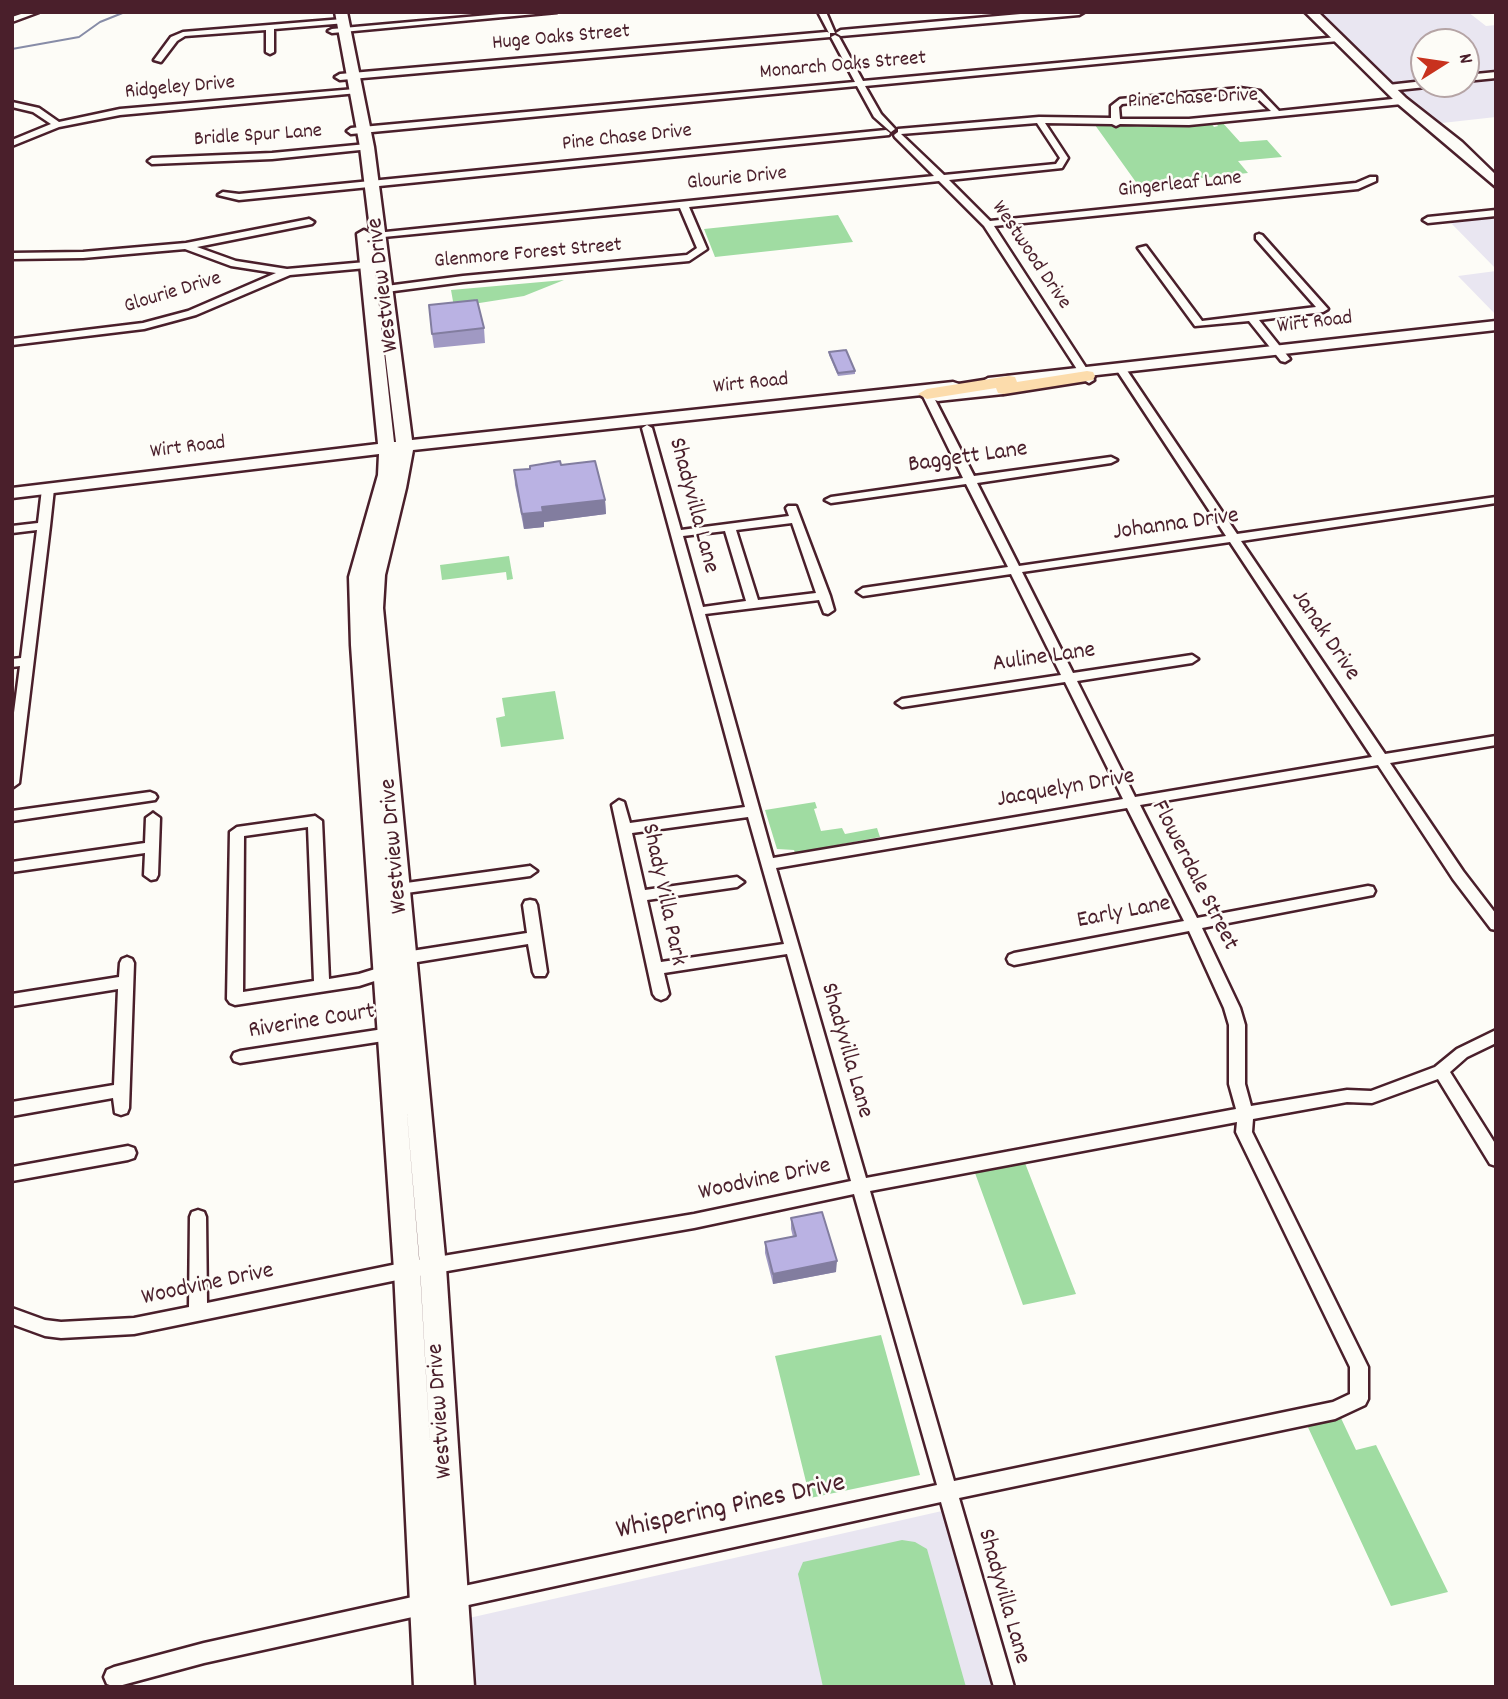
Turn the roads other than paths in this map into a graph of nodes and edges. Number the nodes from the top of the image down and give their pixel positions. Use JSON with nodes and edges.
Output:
{"nodes":[{"id":1,"x":35,"y":12,"type":"edge"},
{"id":2,"x":553,"y":12,"type":"edge"},
{"id":3,"x":822,"y":12,"type":"edge"},
{"id":4,"x":1079,"y":12,"type":"edge"},
{"id":5,"x":1311,"y":12,"type":"edge"},
{"id":6,"x":12,"y":20,"type":"edge"},
{"id":7,"x":337,"y":21,"type":"edge"},
{"id":8,"x":270,"y":27,"type":"junction"},
{"id":9,"x":834,"y":34,"type":"junction"},
{"id":10,"x":1338,"y":39,"type":"junction"},
{"id":11,"x":270,"y":52,"type":"dead end"},
{"id":12,"x":158,"y":60,"type":"dead end"},
{"id":13,"x":347,"y":84,"type":"junction"},
{"id":14,"x":859,"y":84,"type":"junction"},
{"id":15,"x":1410,"y":86,"type":"edge"},
{"id":16,"x":1388,"y":88,"type":"junction"},
{"id":17,"x":1402,"y":101,"type":"junction"},
{"id":18,"x":12,"y":104,"type":"edge"},
{"id":19,"x":1278,"y":114,"type":"junction"},
{"id":20,"x":1039,"y":120,"type":"junction"},
{"id":21,"x":1116,"y":123,"type":"junction"},
{"id":22,"x":57,"y":125,"type":"junction"},
{"id":23,"x":356,"y":130,"type":"junction"},
{"id":24,"x":1433,"y":130,"type":"junction"},
{"id":25,"x":894,"y":132,"type":"junction"},
{"id":26,"x":12,"y":143,"type":"edge"},
{"id":27,"x":360,"y":148,"type":"junction"},
{"id":28,"x":152,"y":161,"type":"dead end"},
{"id":29,"x":1476,"y":177,"type":"junction"},
{"id":30,"x":942,"y":178,"type":"junction"},
{"id":31,"x":1373,"y":178,"type":"dead end"},
{"id":32,"x":365,"y":184,"type":"junction"},
{"id":33,"x":1496,"y":184,"type":"edge"},
{"id":34,"x":223,"y":195,"type":"dead end"},
{"id":35,"x":1496,"y":197,"type":"edge"},
{"id":36,"x":684,"y":205,"type":"junction"},
{"id":37,"x":1496,"y":213,"type":"edge"},
{"id":38,"x":1428,"y":220,"type":"dead end"},
{"id":39,"x":309,"y":222,"type":"dead end"},
{"id":40,"x":988,"y":224,"type":"junction"},
{"id":41,"x":372,"y":236,"type":"junction"},
{"id":42,"x":1259,"y":237,"type":"dead end"},
{"id":43,"x":186,"y":246,"type":"junction"},
{"id":44,"x":1143,"y":248,"type":"dead end"},
{"id":45,"x":12,"y":256,"type":"edge"},
{"id":46,"x":375,"y":264,"type":"junction"},
{"id":47,"x":288,"y":272,"type":"junction"},
{"id":48,"x":378,"y":290,"type":"junction"},
{"id":49,"x":1252,"y":318,"type":"junction"},
{"id":50,"x":1496,"y":325,"type":"edge"},
{"id":51,"x":1496,"y":334,"type":"edge"},
{"id":52,"x":1452,"y":335,"type":"junction"},
{"id":53,"x":12,"y":342,"type":"edge"},
{"id":54,"x":1282,"y":355,"type":"junction"},
{"id":55,"x":1124,"y":373,"type":"junction"},
{"id":56,"x":1087,"y":376,"type":"junction"},
{"id":57,"x":927,"y":394,"type":"junction"},
{"id":58,"x":647,"y":428,"type":"junction"},
{"id":59,"x":396,"y":451,"type":"junction"},
{"id":60,"x":1111,"y":460,"type":"dead end"},
{"id":61,"x":969,"y":480,"type":"junction"},
{"id":62,"x":12,"y":493,"type":"edge"},
{"id":63,"x":48,"y":493,"type":"junction"},
{"id":64,"x":831,"y":500,"type":"dead end"},
{"id":65,"x":1496,"y":500,"type":"edge"},
{"id":66,"x":12,"y":501,"type":"edge"},
{"id":67,"x":729,"y":527,"type":"junction"},
{"id":68,"x":12,"y":530,"type":"edge"},
{"id":69,"x":43,"y":530,"type":"junction"},
{"id":70,"x":675,"y":534,"type":"junction"},
{"id":71,"x":12,"y":537,"type":"edge"},
{"id":72,"x":1233,"y":539,"type":"junction"},
{"id":73,"x":1014,"y":570,"type":"junction"},
{"id":74,"x":863,"y":592,"type":"dead end"},
{"id":75,"x":824,"y":596,"type":"junction"},
{"id":76,"x":753,"y":604,"type":"junction"},
{"id":77,"x":828,"y":610,"type":"dead end"},
{"id":78,"x":697,"y":611,"type":"junction"},
{"id":79,"x":1192,"y":659,"type":"dead end"},
{"id":80,"x":27,"y":661,"type":"junction"},
{"id":81,"x":12,"y":663,"type":"edge"},
{"id":82,"x":1068,"y":679,"type":"junction"},
{"id":83,"x":902,"y":703,"type":"dead end"},
{"id":84,"x":1496,"y":740,"type":"edge"},
{"id":85,"x":1381,"y":759,"type":"junction"},
{"id":86,"x":12,"y":782,"type":"edge"},
{"id":87,"x":150,"y":797,"type":"dead end"},
{"id":88,"x":1131,"y":803,"type":"junction"},
{"id":89,"x":619,"y":805,"type":"dead end"},
{"id":90,"x":753,"y":811,"type":"junction"},
{"id":91,"x":12,"y":816,"type":"edge"},
{"id":92,"x":153,"y":818,"type":"dead end"},
{"id":93,"x":625,"y":829,"type":"junction"},
{"id":94,"x":152,"y":847,"type":"junction"},
{"id":95,"x":768,"y":864,"type":"junction"},
{"id":96,"x":12,"y":867,"type":"edge"},
{"id":97,"x":530,"y":871,"type":"dead end"},
{"id":98,"x":391,"y":874,"type":"junction"},
{"id":99,"x":151,"y":875,"type":"dead end"},
{"id":100,"x":737,"y":882,"type":"dead end"},
{"id":101,"x":1368,"y":891,"type":"dead end"},
{"id":102,"x":639,"y":896,"type":"junction"},
{"id":103,"x":530,"y":905,"type":"dead end"},
{"id":104,"x":1193,"y":924,"type":"junction"},
{"id":105,"x":1496,"y":925,"type":"edge"},
{"id":106,"x":535,"y":937,"type":"junction"},
{"id":107,"x":792,"y":948,"type":"junction"},
{"id":108,"x":405,"y":958,"type":"junction"},
{"id":109,"x":1014,"y":959,"type":"dead end"},
{"id":110,"x":127,"y":963,"type":"dead end"},
{"id":111,"x":655,"y":969,"type":"junction"},
{"id":112,"x":385,"y":972,"type":"junction"},
{"id":113,"x":540,"y":972,"type":"dead end"},
{"id":114,"x":126,"y":982,"type":"junction"},
{"id":115,"x":322,"y":985,"type":"junction"},
{"id":116,"x":661,"y":994,"type":"dead end"},
{"id":117,"x":12,"y":1000,"type":"edge"},
{"id":118,"x":390,"y":1034,"type":"junction"},
{"id":119,"x":1496,"y":1036,"type":"edge"},
{"id":120,"x":240,"y":1057,"type":"dead end"},
{"id":121,"x":403,"y":1057,"type":"junction"},
{"id":122,"x":1441,"y":1071,"type":"junction"},
{"id":123,"x":121,"y":1090,"type":"junction"},
{"id":124,"x":121,"y":1108,"type":"dead end"},
{"id":125,"x":12,"y":1109,"type":"edge"},
{"id":126,"x":1245,"y":1114,"type":"junction"},
{"id":127,"x":128,"y":1153,"type":"dead end"},
{"id":128,"x":1496,"y":1159,"type":"edge"},
{"id":129,"x":12,"y":1174,"type":"edge"},
{"id":130,"x":861,"y":1186,"type":"junction"},
{"id":131,"x":198,"y":1217,"type":"dead end"},
{"id":132,"x":433,"y":1267,"type":"junction"},
{"id":133,"x":407,"y":1270,"type":"junction"},
{"id":134,"x":198,"y":1312,"type":"junction"},
{"id":135,"x":12,"y":1315,"type":"edge"},
{"id":136,"x":1359,"y":1399,"type":"joint"},
{"id":137,"x":948,"y":1492,"type":"junction"},
{"id":138,"x":454,"y":1598,"type":"junction"},
{"id":139,"x":424,"y":1605,"type":"junction"},
{"id":140,"x":114,"y":1677,"type":"dead end"},
{"id":141,"x":429,"y":1687,"type":"edge"},
{"id":142,"x":459,"y":1687,"type":"edge"},
{"id":143,"x":1004,"y":1687,"type":"edge"}],
"edges":[{"from":1,"to":6,"type":"street"},
{"from":2,"to":7,"type":"street"},
{"from":3,"to":9,"type":"street","name":"Westwood Drive"},
{"from":4,"to":9,"type":"street","name":"Huge Oaks Street"},
{"from":5,"to":10,"type":"main road"},
{"from":7,"to":8,"type":"street"},
{"from":7,"to":13,"type":"main road","name":"Westview Drive"},
{"from":8,"to":11,"type":"street"},
{"from":8,"to":12,"type":"street"},
{"from":9,"to":13,"type":"street","name":"Huge Oaks Street"},
{"from":9,"to":14,"type":"street","name":"Westwood Drive"},
{"from":10,"to":14,"type":"street","name":"Monarch Oaks Street"},
{"from":10,"to":16,"type":"main road"},
{"from":13,"to":22,"type":"street","name":"Ridgeley Drive"},
{"from":13,"to":23,"type":"main road","name":"Westview Drive"},
{"from":14,"to":23,"type":"street","name":"Monarch Oaks Street"},
{"from":14,"to":25,"type":"street","name":"Westwood Drive"},
{"from":15,"to":16,"type":"street"},
{"from":16,"to":17,"type":"main road"},
{"from":17,"to":19,"type":"street","name":"Pine Chase Drive"},
{"from":17,"to":24,"type":"main road"},
{"from":18,"to":22,"type":"street"},
{"from":19,"to":21,"type":"street","name":"Pine Chase Drive"},
{"from":19,"to":21,"type":"street"},
{"from":20,"to":21,"type":"street","name":"Pine Chase Drive"},
{"from":20,"to":25,"type":"street","name":"Pine Chase Drive"},
{"from":20,"to":30,"type":"street","name":"Glourie Drive"},
{"from":22,"to":26,"type":"street","name":"Ridgeley Drive"},
{"from":23,"to":27,"type":"main road","name":"Westview Drive"},
{"from":24,"to":29,"type":"main road"},
{"from":24,"to":33,"type":"main road"},
{"from":25,"to":30,"type":"street","name":"Westwood Drive"},
{"from":25,"to":32,"type":"street","name":"Pine Chase Drive"},
{"from":27,"to":28,"type":"street","name":"Bridle Spur Lane"},
{"from":27,"to":32,"type":"main road","name":"Westview Drive"},
{"from":29,"to":33,"type":"main road"},
{"from":29,"to":35,"type":"main road"},
{"from":30,"to":36,"type":"street","name":"Glourie Drive"},
{"from":30,"to":40,"type":"street","name":"Westwood Drive"},
{"from":31,"to":40,"type":"street","name":"Gingerleaf Lane"},
{"from":32,"to":34,"type":"street","name":"Pine Chase Drive"},
{"from":32,"to":41,"type":"main road","name":"Westview Drive"},
{"from":36,"to":41,"type":"street","name":"Glourie Drive"},
{"from":36,"to":48,"type":"street","name":"Glenmore Forest Street"},
{"from":37,"to":38,"type":"street"},
{"from":39,"to":43,"type":"street"},
{"from":40,"to":56,"type":"street","name":"Westwood Drive"},
{"from":41,"to":46,"type":"main road","name":"Westview Drive"},
{"from":42,"to":49,"type":"street"},
{"from":43,"to":45,"type":"street"},
{"from":43,"to":47,"type":"street"},
{"from":44,"to":49,"type":"street"},
{"from":46,"to":47,"type":"street","name":"Glourie Drive"},
{"from":46,"to":48,"type":"main road","name":"Westview Drive"},
{"from":47,"to":53,"type":"street","name":"Glourie Drive"},
{"from":48,"to":59,"type":"main road","name":"Westview Drive"},
{"from":49,"to":54,"type":"street"},
{"from":50,"to":52,"type":"main road","name":"Wirt Road"},
{"from":51,"to":52,"type":"main road","name":"Wirt Road"},
{"from":52,"to":54,"type":"main road","name":"Wirt Road"},
{"from":54,"to":55,"type":"main road","name":"Wirt Road"},
{"from":55,"to":56,"type":"main road","name":"Wirt Road"},
{"from":55,"to":72,"type":"street","name":"Janak Drive"},
{"from":56,"to":57,"type":"main road"},
{"from":57,"to":58,"type":"main road","name":"Wirt Road"},
{"from":57,"to":59,"type":"main road","name":"Wirt Road"},
{"from":57,"to":61,"type":"street","name":"Flowerdale Street"},
{"from":58,"to":59,"type":"main road","name":"Wirt Road"},
{"from":58,"to":70,"type":"street","name":"Shadyvilla Lane"},
{"from":59,"to":63,"type":"main road","name":"Wirt Road"},
{"from":59,"to":98,"type":"main road","name":"Westview Drive"},
{"from":60,"to":61,"type":"street","name":"Baggett Lane"},
{"from":61,"to":64,"type":"street","name":"Baggett Lane"},
{"from":61,"to":73,"type":"street","name":"Flowerdale Street"},
{"from":62,"to":63,"type":"main road","name":"Wirt Road"},
{"from":63,"to":66,"type":"main road","name":"Wirt Road"},
{"from":63,"to":69,"type":"street"},
{"from":65,"to":72,"type":"street","name":"Johanna Drive"},
{"from":67,"to":70,"type":"street"},
{"from":67,"to":75,"type":"street"},
{"from":67,"to":76,"type":"street"},
{"from":68,"to":69,"type":"street"},
{"from":69,"to":71,"type":"street"},
{"from":69,"to":80,"type":"street"},
{"from":70,"to":78,"type":"street","name":"Shadyvilla Lane"},
{"from":72,"to":73,"type":"street","name":"Johanna Drive"},
{"from":72,"to":85,"type":"street","name":"Janak Drive"},
{"from":73,"to":74,"type":"street","name":"Johanna Drive"},
{"from":73,"to":82,"type":"street","name":"Flowerdale Street"},
{"from":75,"to":76,"type":"street"},
{"from":75,"to":77,"type":"street"},
{"from":76,"to":78,"type":"street"},
{"from":78,"to":90,"type":"street","name":"Shadyvilla Lane"},
{"from":79,"to":82,"type":"street","name":"Auline Lane"},
{"from":80,"to":81,"type":"street"},
{"from":80,"to":86,"type":"street"},
{"from":82,"to":83,"type":"street","name":"Auline Lane"},
{"from":82,"to":88,"type":"street","name":"Flowerdale Street"},
{"from":84,"to":85,"type":"street","name":"Jacquelyn Drive"},
{"from":85,"to":88,"type":"street","name":"Jacquelyn Drive"},
{"from":85,"to":105,"type":"street","name":"Janak Drive"},
{"from":87,"to":91,"type":"street"},
{"from":88,"to":95,"type":"street","name":"Jacquelyn Drive"},
{"from":88,"to":104,"type":"street","name":"Flowerdale Street"},
{"from":89,"to":93,"type":"street","name":"Shady Villa Park"},
{"from":90,"to":93,"type":"street"},
{"from":90,"to":95,"type":"street","name":"Shadyvilla Lane"},
{"from":92,"to":94,"type":"street"},
{"from":93,"to":102,"type":"street","name":"Shady Villa Park"},
{"from":94,"to":96,"type":"street"},
{"from":94,"to":99,"type":"street"},
{"from":95,"to":107,"type":"street","name":"Shadyvilla Lane"},
{"from":97,"to":98,"type":"street"},
{"from":98,"to":108,"type":"main road","name":"Westview Drive"},
{"from":98,"to":112,"type":"main road","name":"Westview Drive"},
{"from":100,"to":102,"type":"street"},
{"from":101,"to":104,"type":"street","name":"Early Lane"},
{"from":102,"to":111,"type":"street","name":"Shady Villa Park"},
{"from":103,"to":106,"type":"street"},
{"from":104,"to":109,"type":"street","name":"Early Lane"},
{"from":104,"to":126,"type":"street","name":"Flowerdale Street"},
{"from":106,"to":108,"type":"street"},
{"from":106,"to":113,"type":"street"},
{"from":107,"to":111,"type":"street"},
{"from":107,"to":130,"type":"street","name":"Shadyvilla Lane"},
{"from":108,"to":121,"type":"main road","name":"Westview Drive"},
{"from":110,"to":114,"type":"street"},
{"from":111,"to":116,"type":"street","name":"Shady Villa Park"},
{"from":112,"to":115,"type":"street"},
{"from":112,"to":118,"type":"main road","name":"Westview Drive"},
{"from":114,"to":117,"type":"street"},
{"from":114,"to":123,"type":"street"},
{"from":115,"to":115,"type":"street"},
{"from":118,"to":120,"type":"street","name":"Riverine Court"},
{"from":118,"to":121,"type":"main road","name":"Westview Drive"},
{"from":119,"to":122,"type":"street","name":"Woodvine Drive"},
{"from":121,"to":132,"type":"main road","name":"Westview Drive"},
{"from":121,"to":133,"type":"main road","name":"Westview Drive"},
{"from":122,"to":126,"type":"street","name":"Woodvine Drive"},
{"from":122,"to":128,"type":"street"},
{"from":123,"to":124,"type":"street"},
{"from":123,"to":125,"type":"street"},
{"from":126,"to":130,"type":"street","name":"Woodvine Drive"},
{"from":126,"to":136,"type":"street","name":"Flowerdale Street"},
{"from":127,"to":129,"type":"street"},
{"from":130,"to":132,"type":"street","name":"Woodvine Drive"},
{"from":130,"to":137,"type":"street","name":"Shadyvilla Lane"},
{"from":131,"to":134,"type":"street"},
{"from":132,"to":133,"type":"street","name":"Woodvine Drive"},
{"from":132,"to":138,"type":"main road","name":"Westview Drive"},
{"from":133,"to":134,"type":"street","name":"Woodvine Drive"},
{"from":133,"to":139,"type":"main road","name":"Westview Drive"},
{"from":134,"to":135,"type":"street","name":"Woodvine Drive"},
{"from":136,"to":137,"type":"street","name":"Whispering Pines Drive"},
{"from":137,"to":138,"type":"street","name":"Whispering Pines Drive"},
{"from":137,"to":143,"type":"street","name":"Shadyvilla Lane"},
{"from":138,"to":139,"type":"street","name":"Whispering Pines Drive"},
{"from":138,"to":142,"type":"main road","name":"Westview Drive"},
{"from":139,"to":140,"type":"street","name":"Whispering Pines Drive"},
{"from":139,"to":141,"type":"main road","name":"Westview Drive"}]}
